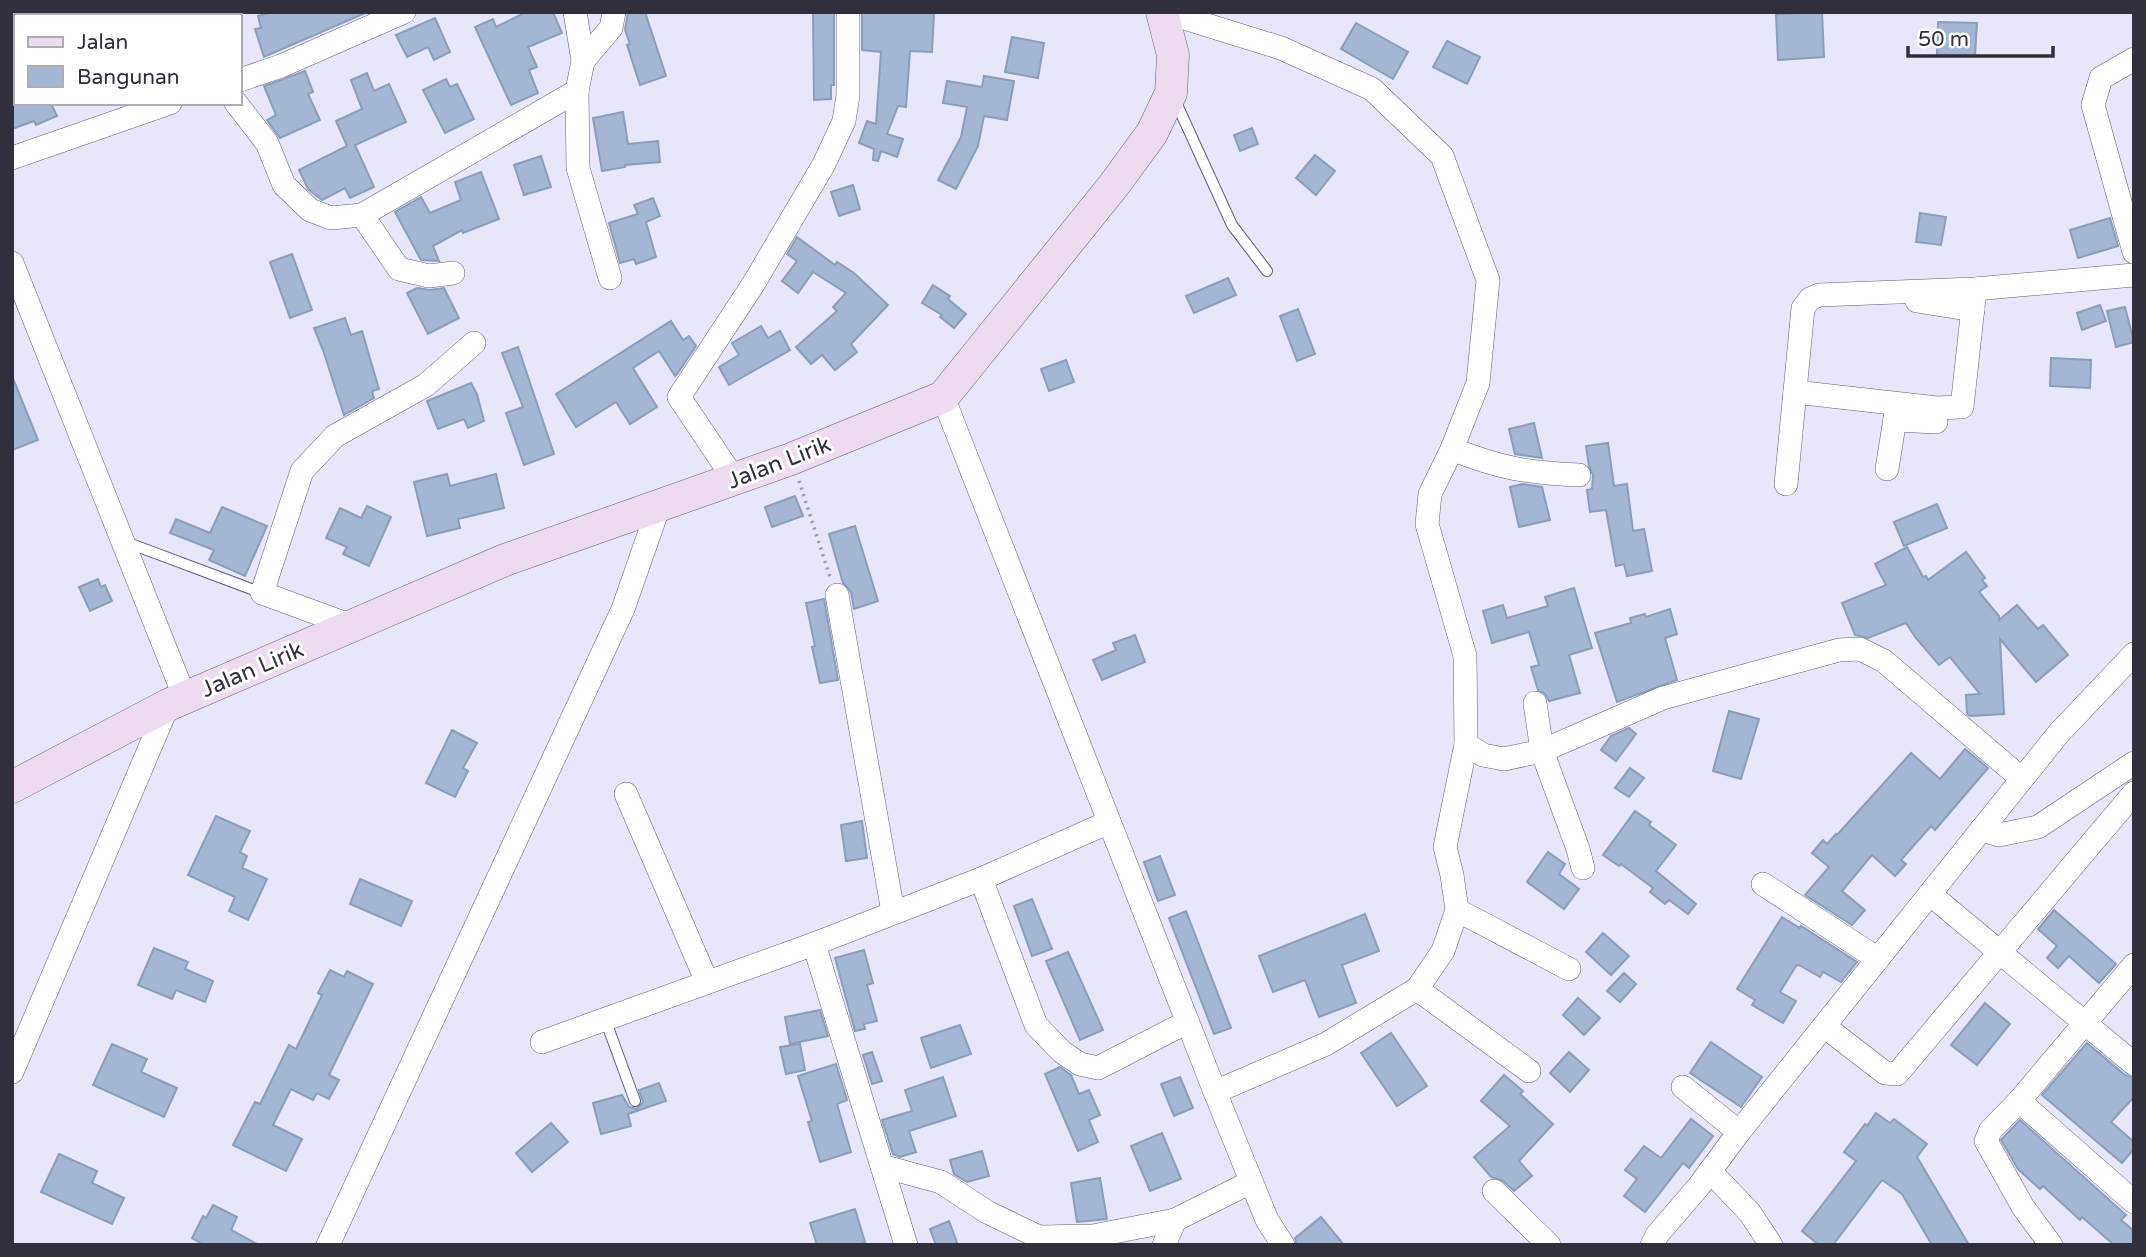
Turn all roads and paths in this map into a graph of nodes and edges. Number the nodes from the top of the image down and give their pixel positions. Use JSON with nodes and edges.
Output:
{"nodes":[{"id":1,"x":404,"y":12,"type":"edge"},
{"id":2,"x":575,"y":12,"type":"edge"},
{"id":3,"x":614,"y":12,"type":"edge"},
{"id":4,"x":848,"y":12,"type":"edge"},
{"id":5,"x":1164,"y":12,"type":"edge"},
{"id":6,"x":2134,"y":59,"type":"edge"},
{"id":7,"x":583,"y":61,"type":"junction"},
{"id":8,"x":242,"y":79,"type":"edge"},
{"id":9,"x":577,"y":91,"type":"junction"},
{"id":10,"x":1171,"y":93,"type":"junction"},
{"id":11,"x":164,"y":105,"type":"edge"},
{"id":12,"x":238,"y":105,"type":"edge"},
{"id":13,"x":12,"y":158,"type":"edge"},
{"id":14,"x":362,"y":215,"type":"junction"},
{"id":15,"x":2134,"y":252,"type":"edge"},
{"id":16,"x":12,"y":262,"type":"edge"},
{"id":17,"x":1267,"y":271,"type":"dead end"},
{"id":18,"x":453,"y":273,"type":"dead end"},
{"id":19,"x":2134,"y":275,"type":"edge"},
{"id":20,"x":610,"y":278,"type":"dead end"},
{"id":21,"x":1974,"y":300,"type":"junction"},
{"id":22,"x":474,"y":343,"type":"dead end"},
{"id":23,"x":1795,"y":392,"type":"junction"},
{"id":24,"x":943,"y":397,"type":"junction"},
{"id":25,"x":1896,"y":412,"type":"junction"},
{"id":26,"x":1452,"y":449,"type":"junction"},
{"id":27,"x":791,"y":459,"type":"junction"},
{"id":28,"x":1887,"y":469,"type":"dead end"},
{"id":29,"x":1579,"y":475,"type":"dead end"},
{"id":30,"x":734,"y":479,"type":"junction"},
{"id":31,"x":1786,"y":484,"type":"dead end"},
{"id":32,"x":659,"y":506,"type":"junction"},
{"id":33,"x":121,"y":540,"type":"junction"},
{"id":34,"x":262,"y":593,"type":"junction"},
{"id":35,"x":837,"y":595,"type":"joint"},
{"id":36,"x":352,"y":626,"type":"junction"},
{"id":37,"x":2134,"y":654,"type":"edge"},
{"id":38,"x":176,"y":701,"type":"junction"},
{"id":39,"x":1535,"y":703,"type":"dead end"},
{"id":40,"x":1466,"y":744,"type":"junction"},
{"id":41,"x":1542,"y":751,"type":"junction"},
{"id":42,"x":2134,"y":763,"type":"edge"},
{"id":43,"x":2022,"y":779,"type":"junction"},
{"id":44,"x":12,"y":787,"type":"edge"},
{"id":45,"x":2134,"y":793,"type":"edge"},
{"id":46,"x":625,"y":794,"type":"dead end"},
{"id":47,"x":1110,"y":822,"type":"junction"},
{"id":48,"x":1981,"y":830,"type":"junction"},
{"id":49,"x":1583,"y":868,"type":"dead end"},
{"id":50,"x":981,"y":879,"type":"junction"},
{"id":51,"x":1763,"y":884,"type":"dead end"},
{"id":52,"x":1930,"y":894,"type":"junction"},
{"id":53,"x":1457,"y":910,"type":"junction"},
{"id":54,"x":892,"y":912,"type":"junction"},
{"id":55,"x":814,"y":943,"type":"junction"},
{"id":56,"x":2000,"y":951,"type":"junction"},
{"id":57,"x":1878,"y":959,"type":"junction"},
{"id":58,"x":2134,"y":965,"type":"edge"},
{"id":59,"x":1569,"y":969,"type":"dead end"},
{"id":60,"x":707,"y":982,"type":"junction"},
{"id":61,"x":1417,"y":989,"type":"junction"},
{"id":62,"x":605,"y":1019,"type":"junction"},
{"id":63,"x":1188,"y":1022,"type":"junction"},
{"id":64,"x":2084,"y":1022,"type":"junction"},
{"id":65,"x":1824,"y":1026,"type":"junction"},
{"id":66,"x":542,"y":1042,"type":"dead end"},
{"id":67,"x":2134,"y":1064,"type":"edge"},
{"id":68,"x":1529,"y":1071,"type":"dead end"},
{"id":69,"x":12,"y":1072,"type":"edge"},
{"id":70,"x":1683,"y":1087,"type":"dead end"},
{"id":71,"x":1215,"y":1092,"type":"junction"},
{"id":72,"x":635,"y":1101,"type":"dead end"},
{"id":73,"x":2019,"y":1101,"type":"junction"},
{"id":74,"x":1739,"y":1132,"type":"junction"},
{"id":75,"x":883,"y":1166,"type":"junction"},
{"id":76,"x":1710,"y":1171,"type":"junction"},
{"id":77,"x":1251,"y":1182,"type":"junction"},
{"id":78,"x":1494,"y":1191,"type":"dead end"},
{"id":79,"x":2134,"y":1202,"type":"edge"},
{"id":80,"x":1175,"y":1220,"type":"junction"},
{"id":81,"x":328,"y":1245,"type":"edge"},
{"id":82,"x":906,"y":1245,"type":"edge"},
{"id":83,"x":1164,"y":1245,"type":"edge"},
{"id":84,"x":1283,"y":1245,"type":"edge"},
{"id":85,"x":1549,"y":1245,"type":"edge"},
{"id":86,"x":1652,"y":1245,"type":"edge"},
{"id":87,"x":1771,"y":1245,"type":"edge"},
{"id":88,"x":2051,"y":1245,"type":"edge"}],
"edges":[{"from":1,"to":8,"type":"street"},
{"from":2,"to":7,"type":"street"},
{"from":3,"to":7,"type":"street"},
{"from":4,"to":30,"type":"street"},
{"from":5,"to":10,"type":"main road","name":"Jalan Lirik"},
{"from":5,"to":26,"type":"street"},
{"from":6,"to":15,"type":"street"},
{"from":7,"to":9,"type":"street"},
{"from":9,"to":14,"type":"street"},
{"from":9,"to":20,"type":"street"},
{"from":10,"to":17,"type":"lane"},
{"from":10,"to":24,"type":"main road","name":"Jalan Lirik"},
{"from":11,"to":13,"type":"street"},
{"from":12,"to":14,"type":"street"},
{"from":14,"to":18,"type":"street"},
{"from":16,"to":33,"type":"street"},
{"from":19,"to":21,"type":"street"},
{"from":21,"to":23,"type":"street"},
{"from":21,"to":25,"type":"street"},
{"from":22,"to":34,"type":"street"},
{"from":23,"to":25,"type":"street"},
{"from":23,"to":31,"type":"street"},
{"from":24,"to":27,"type":"main road","name":"Jalan Lirik"},
{"from":24,"to":47,"type":"street"},
{"from":25,"to":28,"type":"street"},
{"from":26,"to":29,"type":"street"},
{"from":26,"to":40,"type":"street"},
{"from":27,"to":30,"type":"main road","name":"Jalan Lirik"},
{"from":27,"to":35,"type":"path"},
{"from":30,"to":32,"type":"main road","name":"Jalan Lirik"},
{"from":32,"to":36,"type":"main road","name":"Jalan Lirik"},
{"from":32,"to":81,"type":"street"},
{"from":33,"to":34,"type":"lane"},
{"from":33,"to":38,"type":"street"},
{"from":34,"to":36,"type":"street"},
{"from":35,"to":54,"type":"street"},
{"from":36,"to":38,"type":"main road","name":"Jalan Lirik"},
{"from":37,"to":43,"type":"street"},
{"from":38,"to":44,"type":"main road","name":"Jalan Lirik"},
{"from":38,"to":69,"type":"street"},
{"from":39,"to":41,"type":"street"},
{"from":40,"to":41,"type":"street"},
{"from":40,"to":53,"type":"street"},
{"from":41,"to":43,"type":"street"},
{"from":41,"to":49,"type":"street"},
{"from":42,"to":48,"type":"street"},
{"from":43,"to":48,"type":"street"},
{"from":45,"to":56,"type":"street"},
{"from":46,"to":60,"type":"street"},
{"from":47,"to":50,"type":"street"},
{"from":47,"to":63,"type":"street"},
{"from":48,"to":52,"type":"street"},
{"from":50,"to":54,"type":"street"},
{"from":50,"to":63,"type":"street"},
{"from":51,"to":57,"type":"street"},
{"from":52,"to":56,"type":"street"},
{"from":52,"to":57,"type":"street"},
{"from":53,"to":59,"type":"street"},
{"from":53,"to":61,"type":"street"},
{"from":54,"to":55,"type":"street"},
{"from":55,"to":60,"type":"street"},
{"from":55,"to":75,"type":"street"},
{"from":56,"to":64,"type":"street"},
{"from":56,"to":65,"type":"street"},
{"from":57,"to":65,"type":"street"},
{"from":58,"to":64,"type":"street"},
{"from":60,"to":62,"type":"street"},
{"from":61,"to":68,"type":"street"},
{"from":61,"to":71,"type":"street"},
{"from":62,"to":66,"type":"street"},
{"from":62,"to":72,"type":"lane"},
{"from":63,"to":71,"type":"street"},
{"from":64,"to":67,"type":"street"},
{"from":64,"to":73,"type":"street"},
{"from":65,"to":74,"type":"street"},
{"from":70,"to":74,"type":"street"},
{"from":71,"to":77,"type":"street"},
{"from":73,"to":79,"type":"street"},
{"from":73,"to":88,"type":"street"},
{"from":74,"to":76,"type":"street"},
{"from":75,"to":80,"type":"street"},
{"from":75,"to":82,"type":"street"},
{"from":76,"to":86,"type":"street"},
{"from":76,"to":87,"type":"street"},
{"from":77,"to":80,"type":"street"},
{"from":77,"to":84,"type":"street"},
{"from":78,"to":85,"type":"street"},
{"from":80,"to":83,"type":"street"}]}
